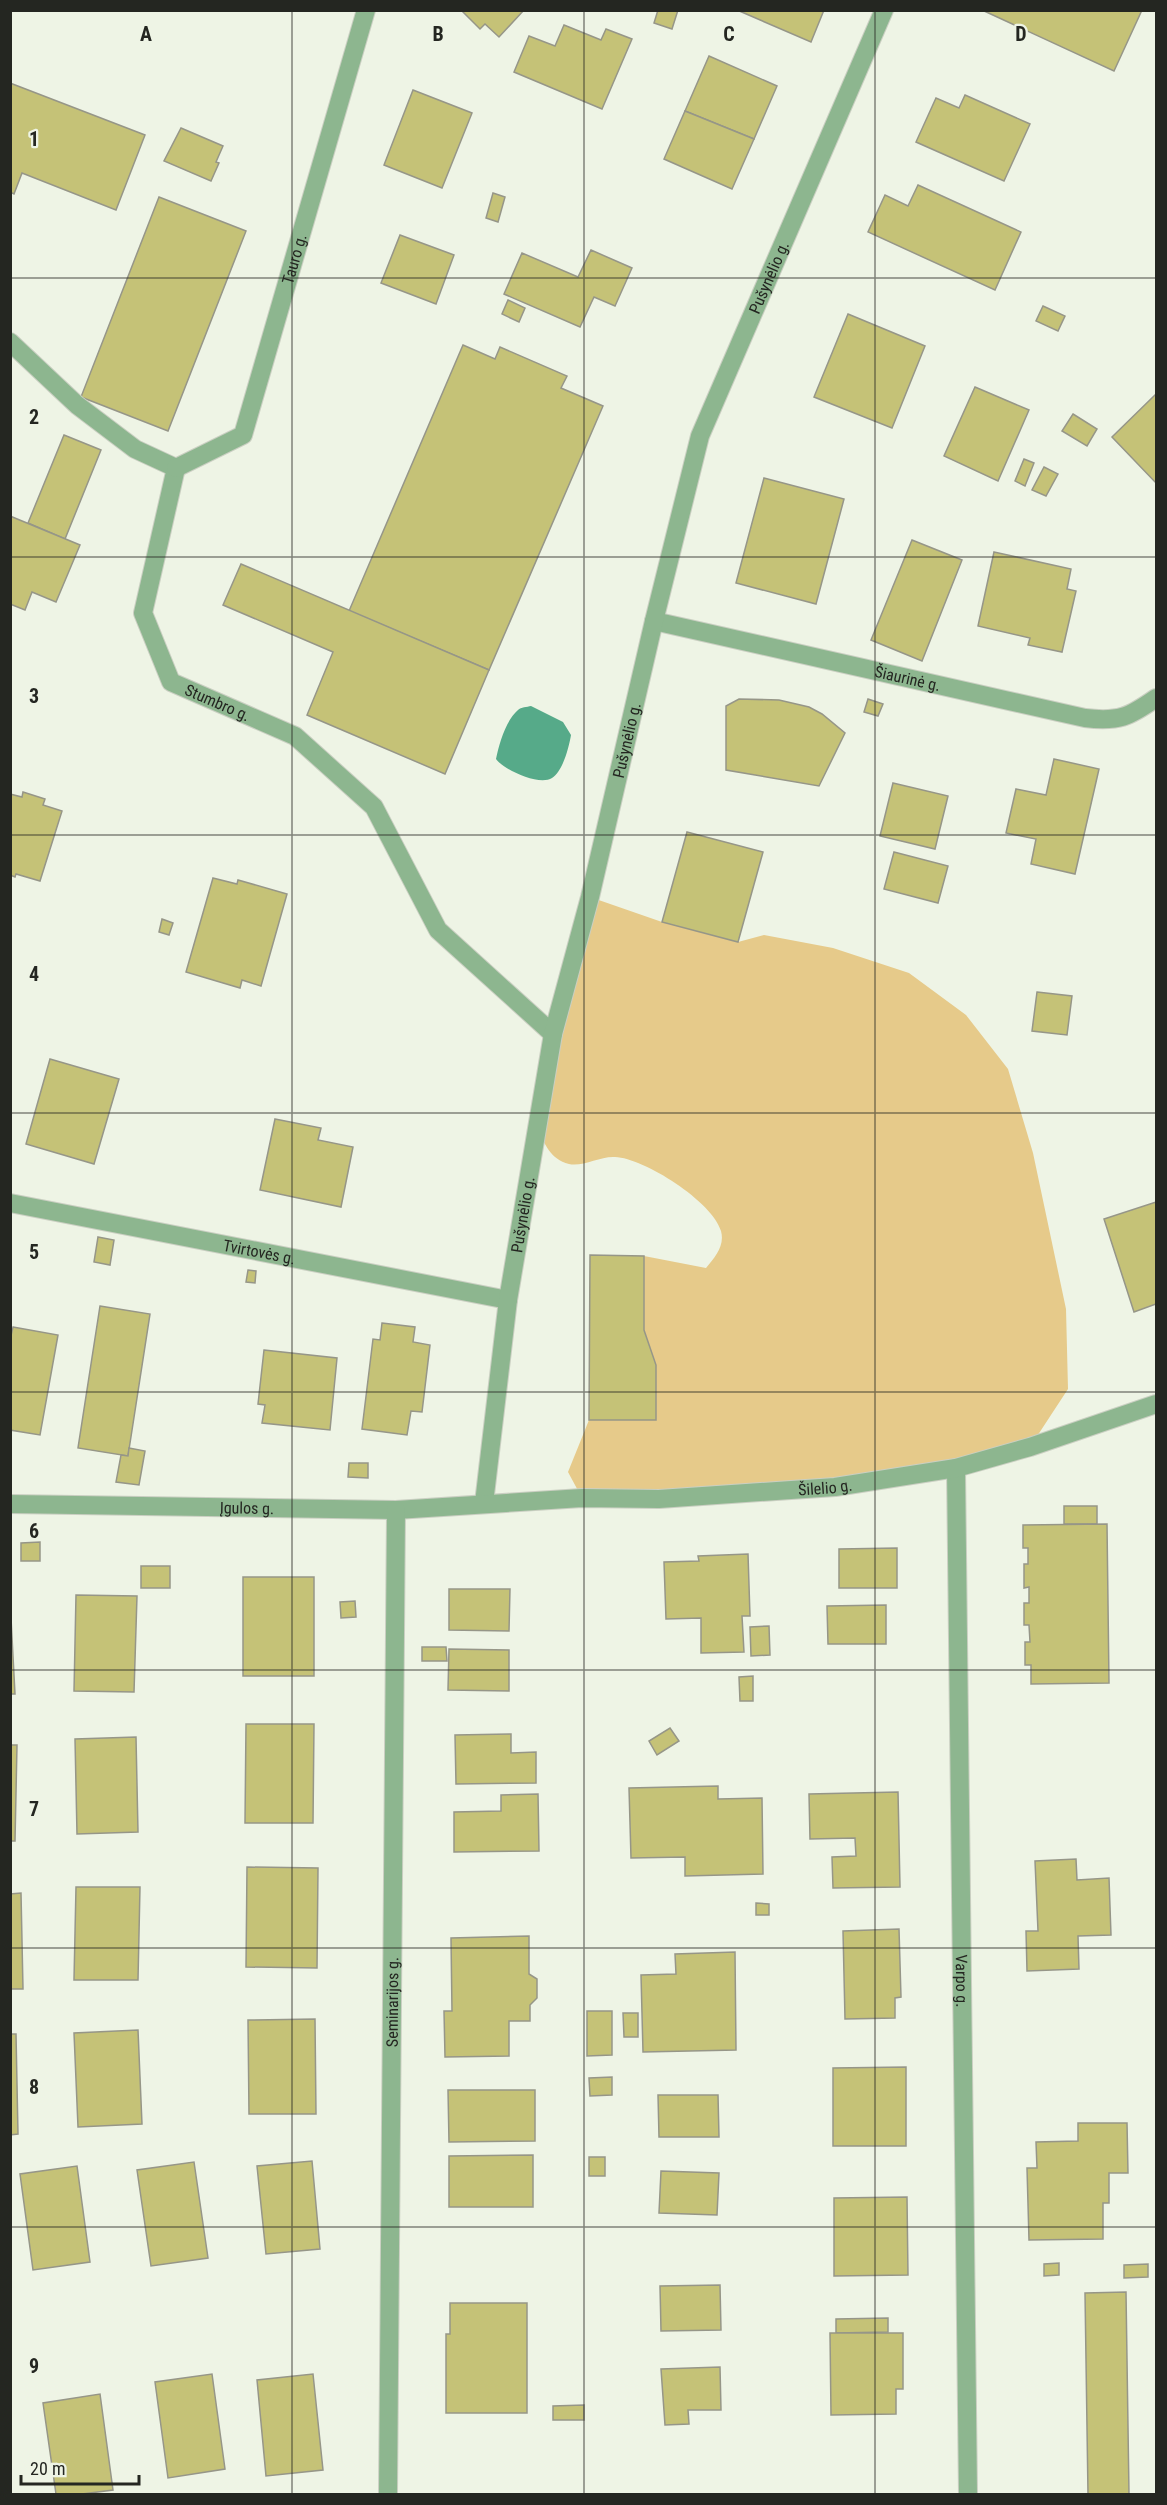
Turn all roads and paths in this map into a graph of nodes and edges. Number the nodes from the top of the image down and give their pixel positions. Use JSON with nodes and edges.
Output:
{"nodes":[{"id":1,"x":366,"y":10,"type":"edge"},
{"id":2,"x":884,"y":10,"type":"edge"},
{"id":3,"x":10,"y":342,"type":"edge"},
{"id":4,"x":176,"y":468,"type":"junction"},
{"id":5,"x":654,"y":621,"type":"junction"},
{"id":6,"x":1156,"y":698,"type":"edge"},
{"id":7,"x":553,"y":1034,"type":"junction"},
{"id":8,"x":10,"y":1203,"type":"edge"},
{"id":9,"x":508,"y":1300,"type":"junction"},
{"id":10,"x":1156,"y":1404,"type":"edge"},
{"id":11,"x":956,"y":1468,"type":"junction"},
{"id":12,"x":484,"y":1503,"type":"junction"},
{"id":13,"x":10,"y":1504,"type":"edge"},
{"id":14,"x":396,"y":1510,"type":"junction"},
{"id":15,"x":388,"y":2494,"type":"edge"},
{"id":16,"x":968,"y":2494,"type":"edge"}],
"edges":[{"from":1,"to":4,"type":"street","name":"Tauro g."},
{"from":2,"to":5,"type":"street","name":"Pušynėlio g."},
{"from":3,"to":4,"type":"street"},
{"from":4,"to":7,"type":"street","name":"Stumbro g."},
{"from":5,"to":6,"type":"street","name":"Šiaurinė g."},
{"from":5,"to":7,"type":"street","name":"Pušynėlio g."},
{"from":7,"to":9,"type":"street","name":"Pušynėlio g."},
{"from":8,"to":9,"type":"street","name":"Tvirtovės g."},
{"from":9,"to":12,"type":"street","name":"Pušynėlio g."},
{"from":10,"to":11,"type":"street","name":"Šilelio g."},
{"from":11,"to":12,"type":"street","name":"Šilelio g."},
{"from":11,"to":16,"type":"street","name":"Varpo g."},
{"from":12,"to":14,"type":"street","name":"Įgulos g."},
{"from":13,"to":14,"type":"street","name":"Įgulos g."},
{"from":14,"to":15,"type":"street","name":"Seminarijos g."}]}
